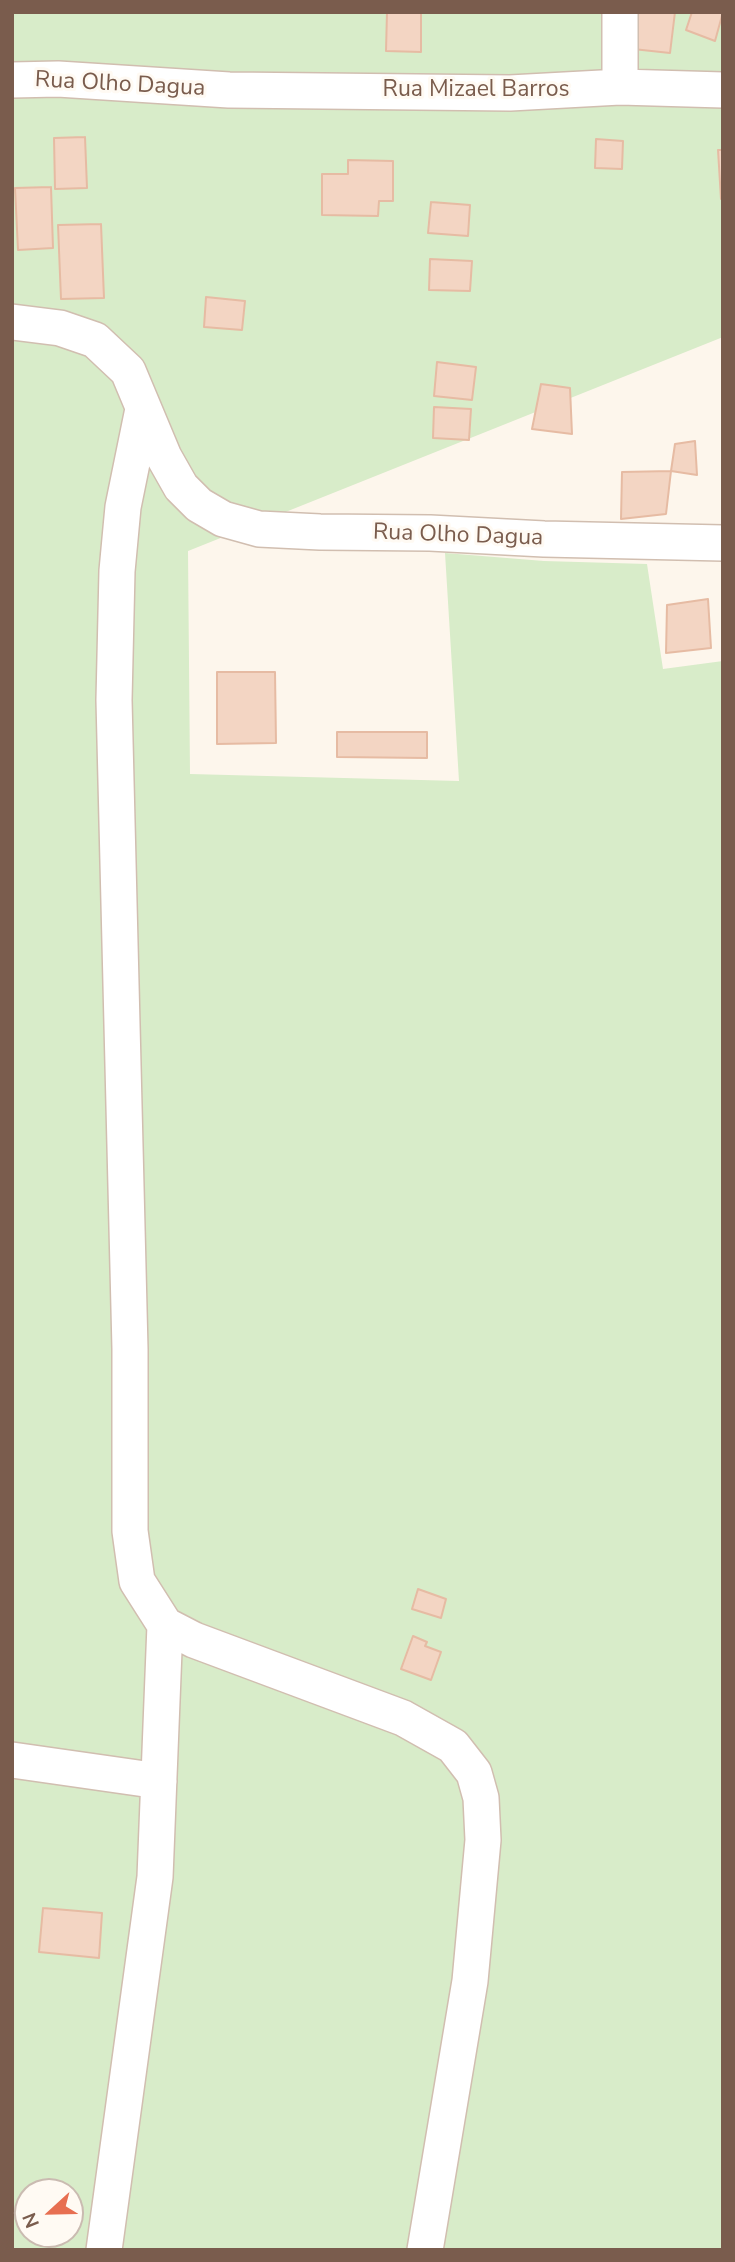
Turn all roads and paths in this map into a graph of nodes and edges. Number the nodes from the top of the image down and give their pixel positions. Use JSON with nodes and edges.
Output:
{"nodes":[{"id":1,"x":620,"y":12,"type":"edge"},
{"id":2,"x":12,"y":80,"type":"edge"},
{"id":3,"x":620,"y":88,"type":"junction"},
{"id":4,"x":229,"y":90,"type":"joint"},
{"id":5,"x":723,"y":90,"type":"edge"},
{"id":6,"x":12,"y":322,"type":"edge"},
{"id":7,"x":144,"y":409,"type":"junction"},
{"id":8,"x":723,"y":543,"type":"edge"},
{"id":9,"x":165,"y":1626,"type":"junction"},
{"id":10,"x":12,"y":1760,"type":"edge"},
{"id":11,"x":159,"y":1781,"type":"junction"},
{"id":12,"x":104,"y":2250,"type":"edge"},
{"id":13,"x":425,"y":2250,"type":"edge"}],
"edges":[{"from":1,"to":3,"type":"street"},
{"from":2,"to":4,"type":"street","name":"Rua Olho Dagua"},
{"from":3,"to":4,"type":"street","name":"Rua Mizael Barros"},
{"from":3,"to":5,"type":"street","name":"Rua Mizael Barros"},
{"from":6,"to":7,"type":"street"},
{"from":7,"to":8,"type":"street","name":"Rua Olho Dagua"},
{"from":7,"to":9,"type":"street"},
{"from":9,"to":11,"type":"street"},
{"from":9,"to":13,"type":"street"},
{"from":10,"to":11,"type":"street"},
{"from":11,"to":12,"type":"street"}]}
